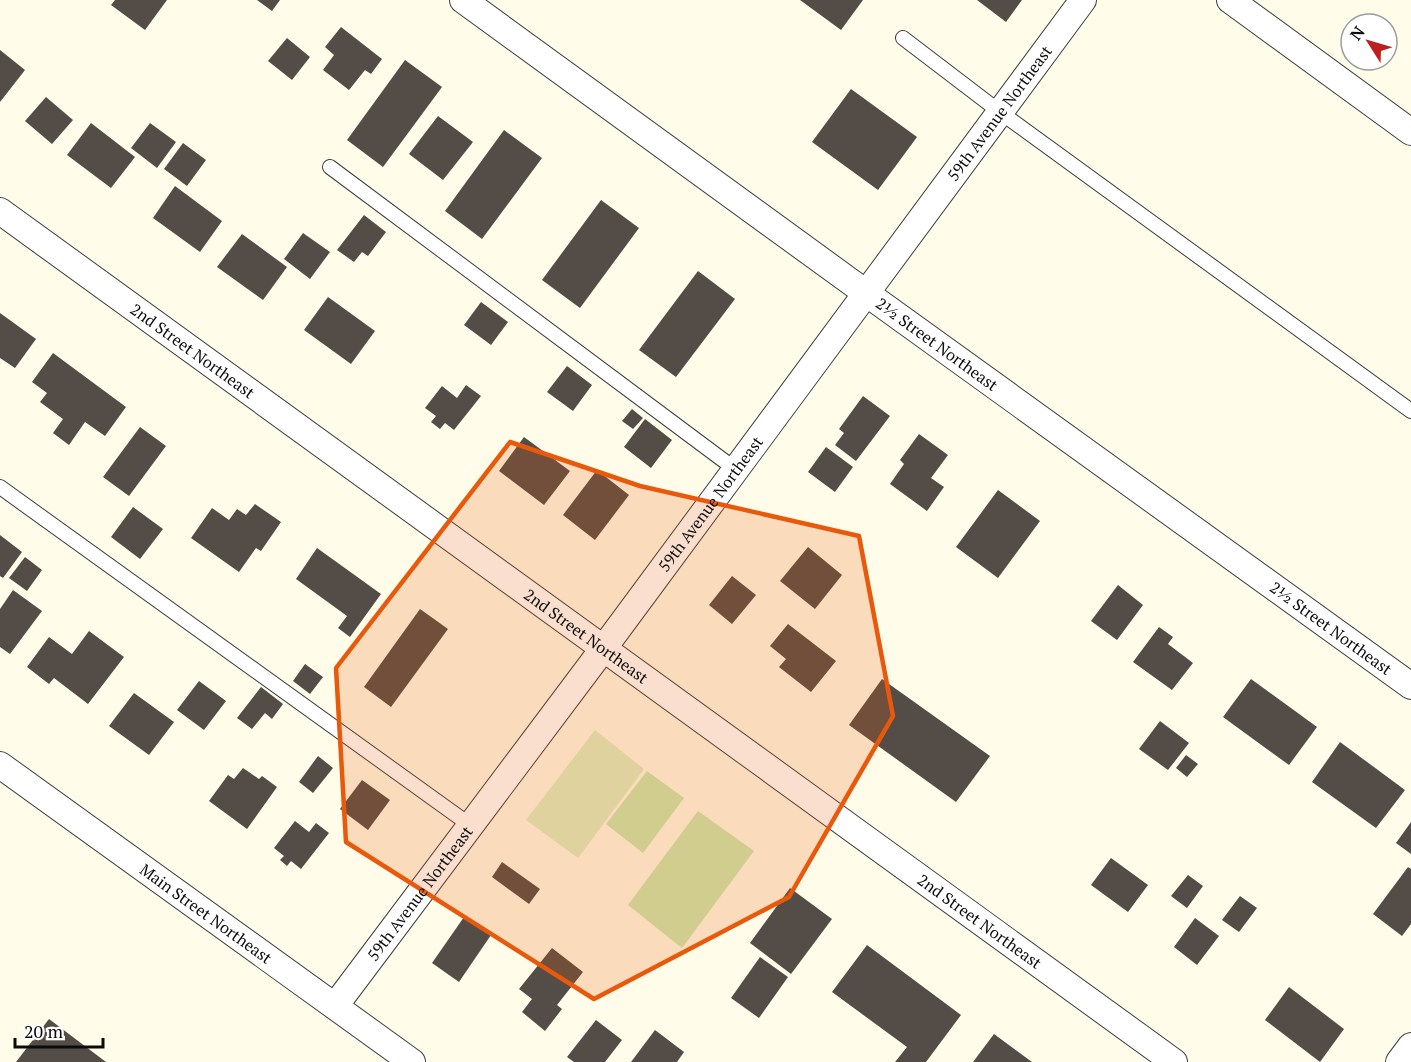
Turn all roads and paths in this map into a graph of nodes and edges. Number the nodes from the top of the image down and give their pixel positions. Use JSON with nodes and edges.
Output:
{"nodes":[{"id":1,"x":463,"y":0,"type":"edge"},
{"id":2,"x":1083,"y":0,"type":"edge"},
{"id":3,"x":1230,"y":0,"type":"edge"},
{"id":4,"x":903,"y":39,"type":"dead end"},
{"id":5,"x":999,"y":112,"type":"junction"},
{"id":6,"x":1411,"y":132,"type":"edge"},
{"id":7,"x":330,"y":167,"type":"dead end"},
{"id":8,"x":0,"y":211,"type":"edge"},
{"id":9,"x":866,"y":293,"type":"junction"},
{"id":10,"x":1411,"y":411,"type":"edge"},
{"id":11,"x":735,"y":469,"type":"junction"},
{"id":12,"x":0,"y":487,"type":"edge"},
{"id":13,"x":603,"y":649,"type":"junction"},
{"id":14,"x":1411,"y":686,"type":"edge"},
{"id":15,"x":0,"y":765,"type":"edge"},
{"id":16,"x":470,"y":825,"type":"junction"},
{"id":17,"x":335,"y":1006,"type":"junction"},
{"id":18,"x":1411,"y":1046,"type":"edge"},
{"id":19,"x":412,"y":1062,"type":"edge"},
{"id":20,"x":1174,"y":1062,"type":"edge"},
{"id":21,"x":1400,"y":1062,"type":"edge"}],
"edges":[{"from":1,"to":9,"type":"street","name":"2½ Street Northeast"},
{"from":2,"to":5,"type":"street","name":"59th Avenue Northeast"},
{"from":3,"to":6,"type":"street"},
{"from":4,"to":5,"type":"lane"},
{"from":5,"to":9,"type":"street","name":"59th Avenue Northeast"},
{"from":5,"to":10,"type":"lane"},
{"from":7,"to":11,"type":"lane"},
{"from":8,"to":13,"type":"street","name":"2nd Street Northeast"},
{"from":9,"to":11,"type":"street","name":"59th Avenue Northeast"},
{"from":9,"to":14,"type":"street","name":"2½ Street Northeast"},
{"from":11,"to":13,"type":"street","name":"59th Avenue Northeast"},
{"from":12,"to":16,"type":"lane"},
{"from":13,"to":16,"type":"street","name":"59th Avenue Northeast"},
{"from":13,"to":20,"type":"street","name":"2nd Street Northeast"},
{"from":15,"to":17,"type":"street","name":"Main Street Northeast"},
{"from":16,"to":17,"type":"street","name":"59th Avenue Northeast"},
{"from":17,"to":19,"type":"street","name":"Main Street Northeast"},
{"from":18,"to":21,"type":"street"}]}
